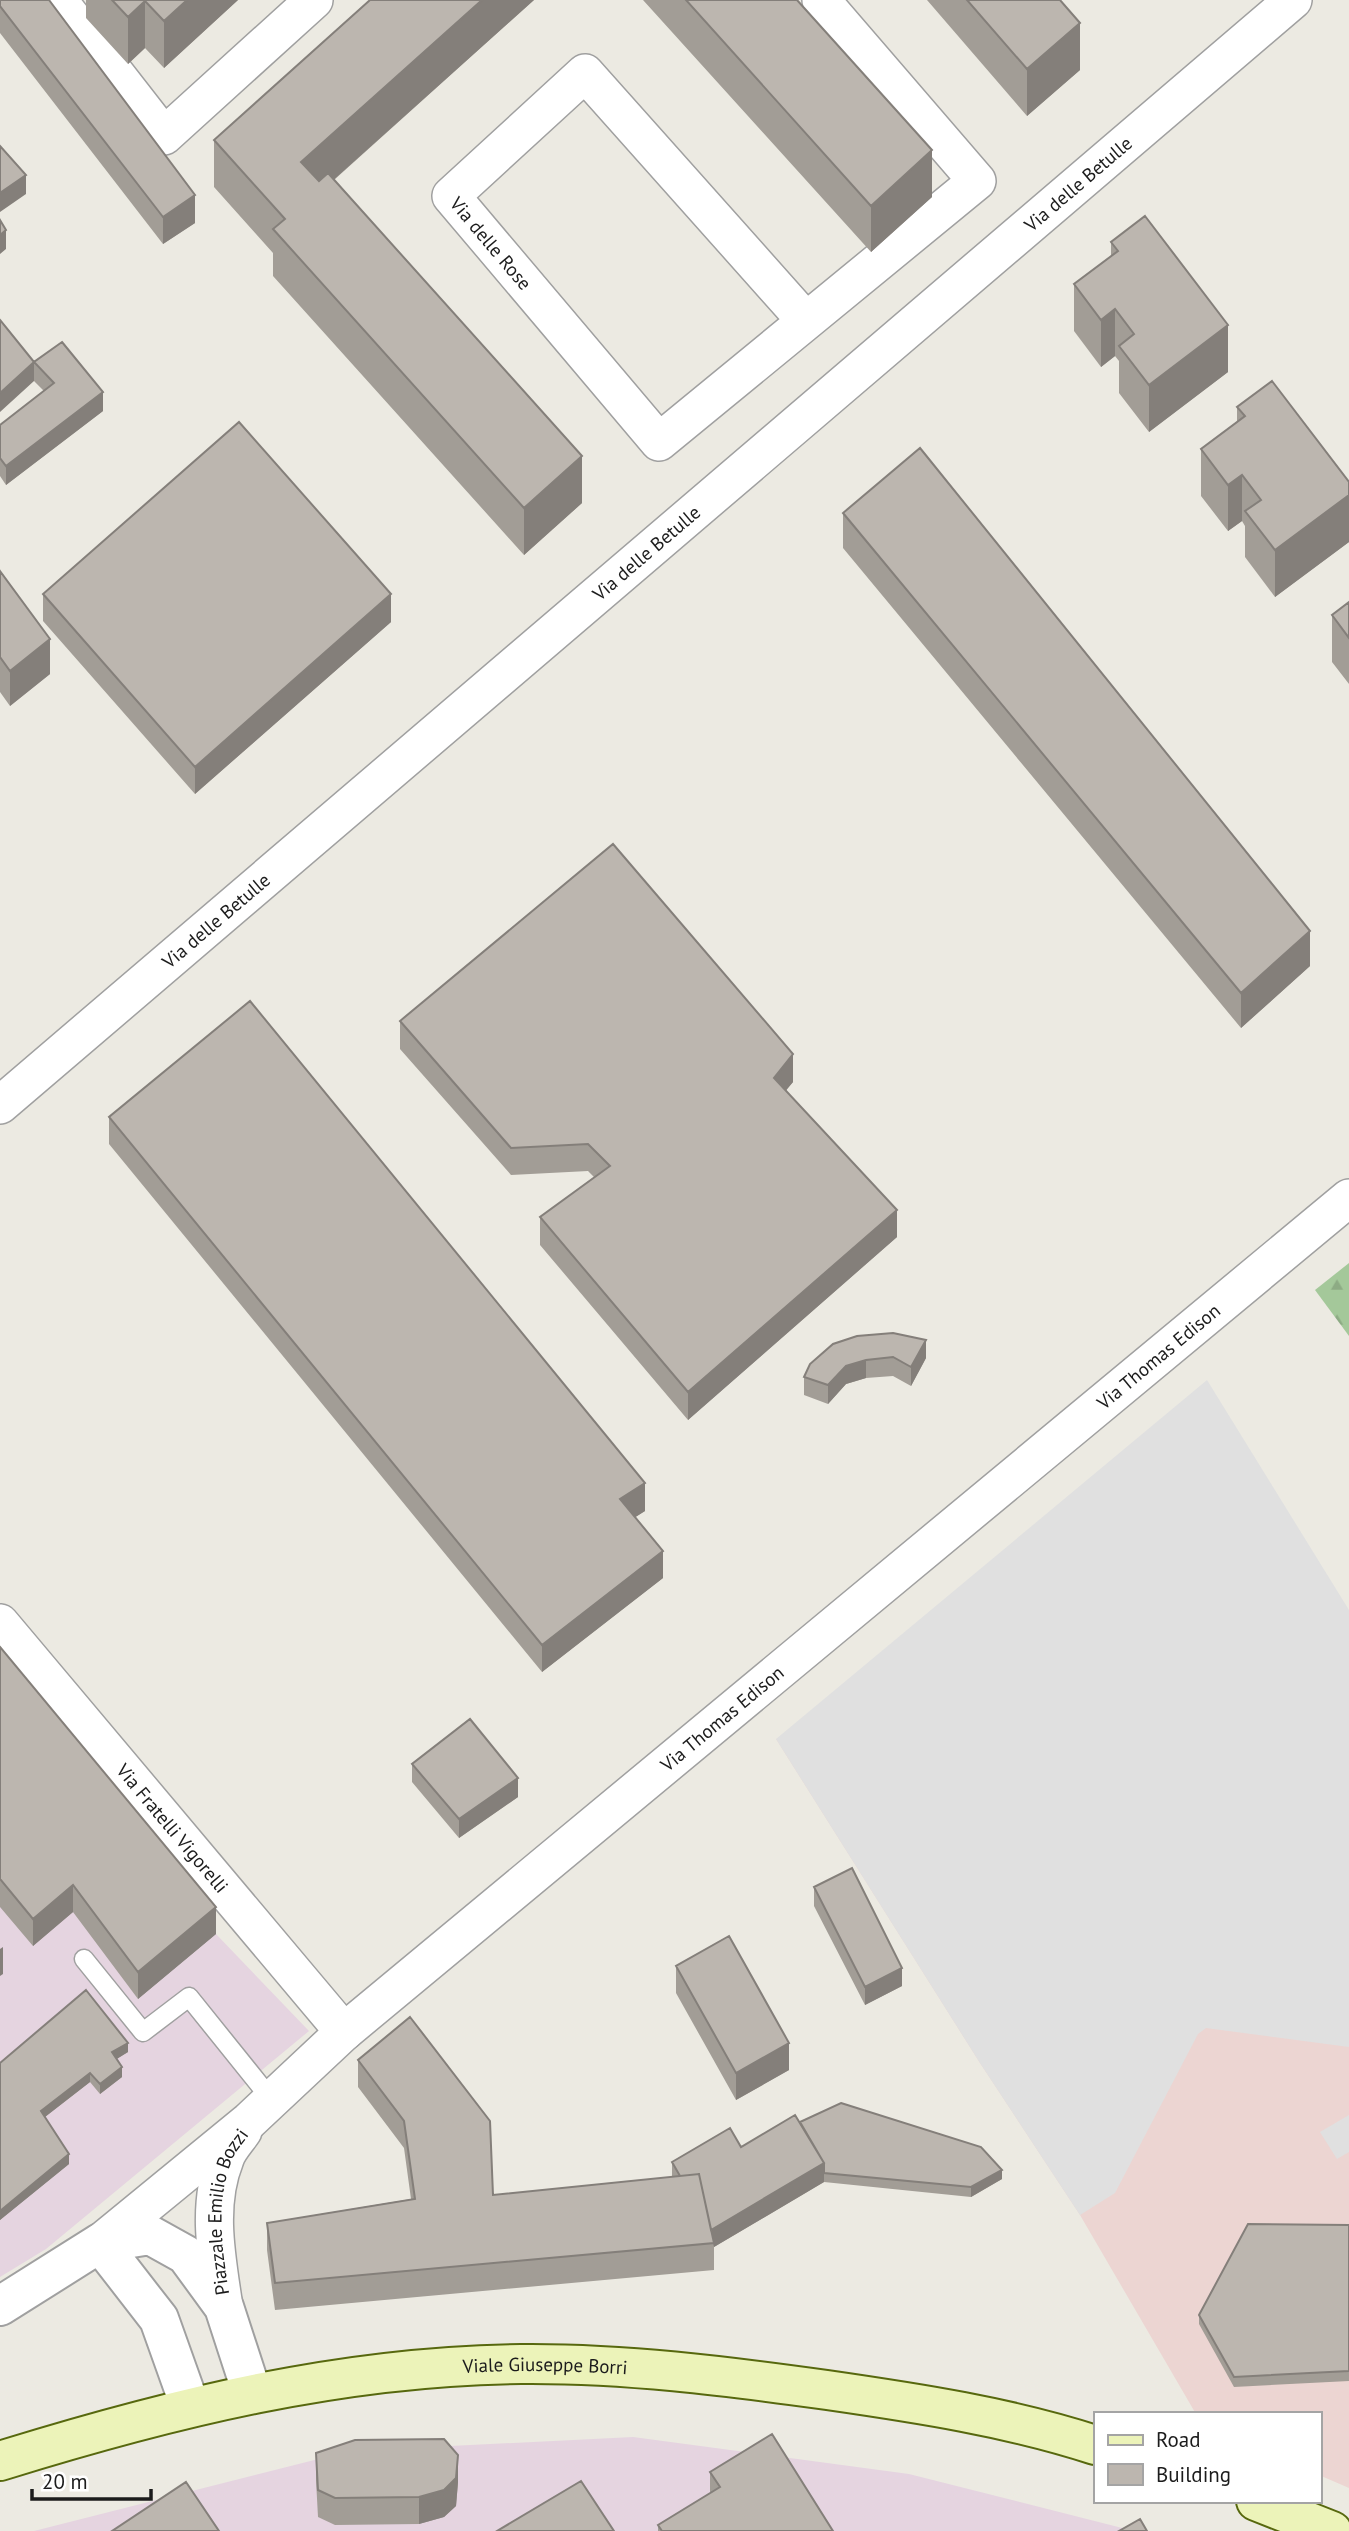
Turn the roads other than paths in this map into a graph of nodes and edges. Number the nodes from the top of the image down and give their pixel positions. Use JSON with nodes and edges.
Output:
{"nodes":[{"id":1,"x":58,"y":0,"type":"edge"},
{"id":2,"x":314,"y":0,"type":"edge"},
{"id":3,"x":821,"y":0,"type":"edge"},
{"id":4,"x":1293,"y":0,"type":"edge"},
{"id":5,"x":806,"y":321,"type":"junction"},
{"id":6,"x":0,"y":1105,"type":"edge"},
{"id":7,"x":1349,"y":1198,"type":"edge"},
{"id":8,"x":0,"y":1623,"type":"edge"},
{"id":9,"x":84,"y":1959,"type":"dead end"},
{"id":10,"x":344,"y":2032,"type":"junction"},
{"id":11,"x":260,"y":2110,"type":"junction"},
{"id":12,"x":100,"y":2243,"type":"junction"},
{"id":13,"x":0,"y":2305,"type":"edge"},
{"id":14,"x":224,"y":2307,"type":"junction"},
{"id":15,"x":252,"y":2393,"type":"junction"},
{"id":16,"x":190,"y":2406,"type":"junction"},
{"id":17,"x":1094,"y":2445,"type":"edge"},
{"id":18,"x":0,"y":2461,"type":"edge"},
{"id":19,"x":1286,"y":2516,"type":"edge"},
{"id":20,"x":1332,"y":2531,"type":"edge"}],
"edges":[{"from":1,"to":2,"type":"street"},
{"from":3,"to":5,"type":"street","name":"Via delle Rose"},
{"from":4,"to":6,"type":"street","name":"Via delle Betulle"},
{"from":5,"to":5,"type":"street","name":"Via delle Rose"},
{"from":7,"to":10,"type":"street","name":"Via Thomas Edison"},
{"from":8,"to":10,"type":"street","name":"Via Fratelli Vigorelli"},
{"from":9,"to":11,"type":"lane"},
{"from":10,"to":11,"type":"street","name":"Via Thomas Edison"},
{"from":11,"to":12,"type":"street","name":"Via Thomas Edison"},
{"from":11,"to":14,"type":"street","name":"Piazzale Emilio Bozzi"},
{"from":12,"to":13,"type":"street"},
{"from":12,"to":14,"type":"street","name":"Piazzale Emilio Bozzi"},
{"from":12,"to":16,"type":"street"},
{"from":14,"to":15,"type":"street","name":"Piazzale Emilio Bozzi"},
{"from":15,"to":16,"type":"main road","name":"Viale Giuseppe Borri"},
{"from":15,"to":17,"type":"main road","name":"Viale Giuseppe Borri"},
{"from":16,"to":18,"type":"main road","name":"Viale Giuseppe Borri"},
{"from":19,"to":20,"type":"main road"}]}
